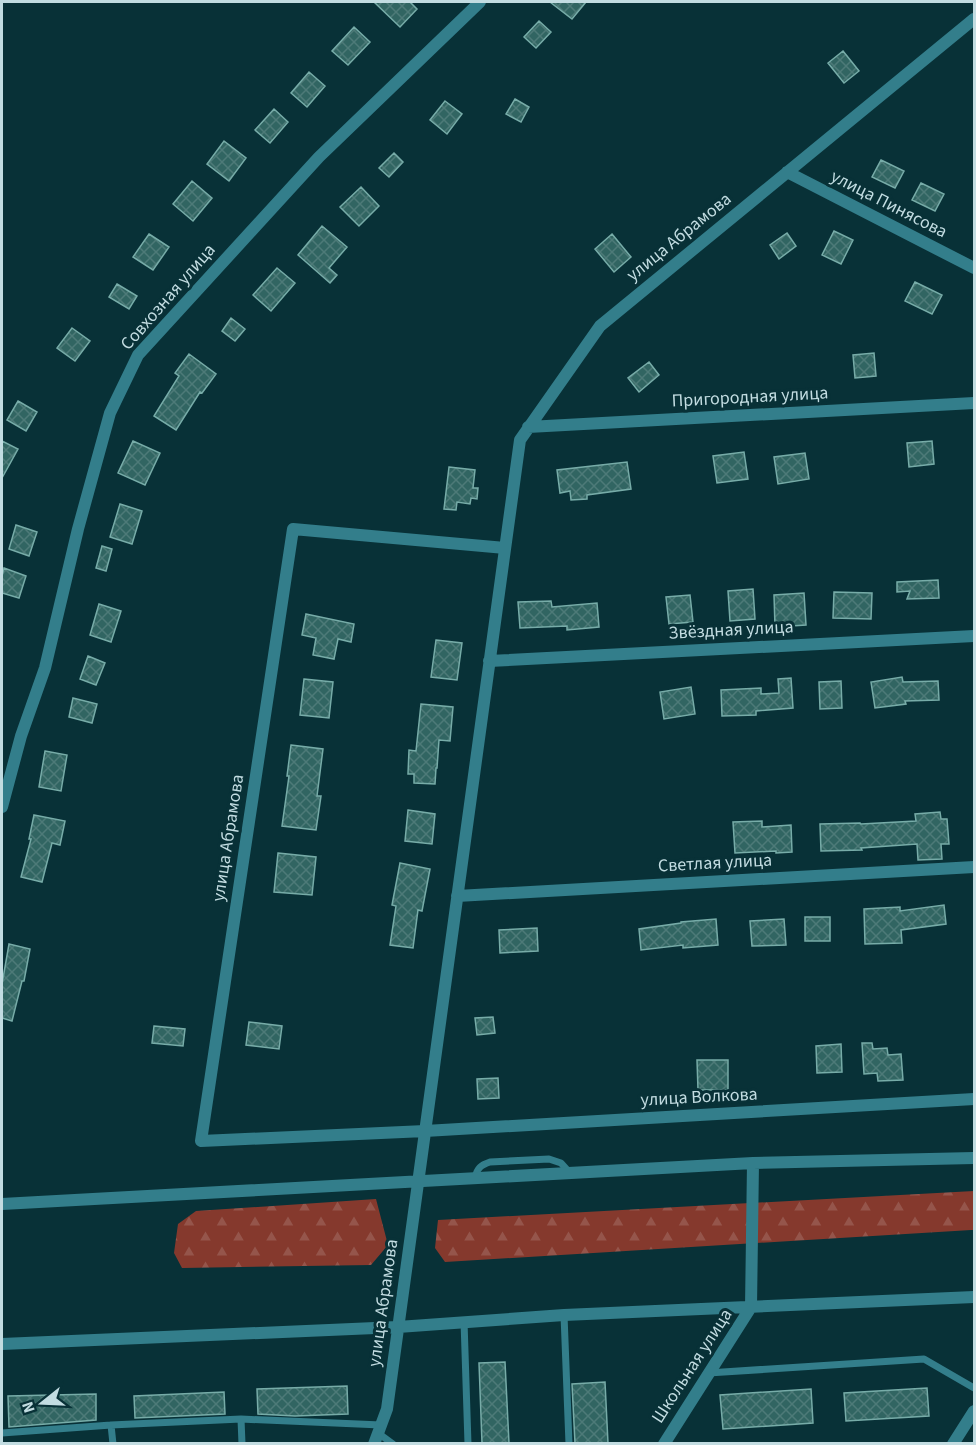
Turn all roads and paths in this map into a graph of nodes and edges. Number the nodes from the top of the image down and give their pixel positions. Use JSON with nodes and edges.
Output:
{"nodes":[{"id":1,"x":480,"y":2,"type":"edge"},
{"id":2,"x":975,"y":19,"type":"edge"},
{"id":3,"x":787,"y":172,"type":"junction"},
{"id":4,"x":975,"y":268,"type":"edge"},
{"id":5,"x":975,"y":403,"type":"edge"},
{"id":6,"x":528,"y":427,"type":"junction"},
{"id":7,"x":505,"y":548,"type":"junction"},
{"id":8,"x":975,"y":636,"type":"edge"},
{"id":9,"x":489,"y":661,"type":"junction"},
{"id":10,"x":2,"y":807,"type":"edge"},
{"id":11,"x":975,"y":867,"type":"edge"},
{"id":12,"x":457,"y":896,"type":"junction"},
{"id":13,"x":975,"y":1099,"type":"edge"},
{"id":14,"x":425,"y":1131,"type":"junction"},
{"id":15,"x":975,"y":1158,"type":"edge"},
{"id":16,"x":753,"y":1163,"type":"junction"},
{"id":17,"x":418,"y":1181,"type":"junction"},
{"id":18,"x":2,"y":1204,"type":"edge"},
{"id":19,"x":975,"y":1297,"type":"edge"},
{"id":20,"x":751,"y":1307,"type":"junction"},
{"id":21,"x":564,"y":1315,"type":"junction"},
{"id":22,"x":464,"y":1321,"type":"junction"},
{"id":23,"x":398,"y":1327,"type":"junction"},
{"id":24,"x":2,"y":1344,"type":"edge"},
{"id":25,"x":708,"y":1373,"type":"junction"},
{"id":26,"x":975,"y":1388,"type":"edge"},
{"id":27,"x":975,"y":1411,"type":"edge"},
{"id":28,"x":241,"y":1419,"type":"junction"},
{"id":29,"x":111,"y":1425,"type":"junction"},
{"id":30,"x":2,"y":1433,"type":"edge"},
{"id":31,"x":378,"y":1434,"type":"edge"},
{"id":32,"x":113,"y":1443,"type":"edge"},
{"id":33,"x":242,"y":1443,"type":"edge"},
{"id":34,"x":393,"y":1443,"type":"edge"},
{"id":35,"x":468,"y":1443,"type":"edge"},
{"id":36,"x":569,"y":1443,"type":"edge"},
{"id":37,"x":664,"y":1443,"type":"edge"},
{"id":38,"x":953,"y":1443,"type":"edge"}],
"edges":[{"from":1,"to":10,"type":"street","name":"Совхозная улица"},
{"from":2,"to":3,"type":"street","name":"улица Абрамова"},
{"from":3,"to":4,"type":"street","name":"улица Пинясова"},
{"from":3,"to":6,"type":"street","name":"улица Абрамова"},
{"from":5,"to":6,"type":"street","name":"Пригородная улица"},
{"from":6,"to":7,"type":"street","name":"улица Абрамова"},
{"from":7,"to":9,"type":"street","name":"улица Абрамова"},
{"from":7,"to":14,"type":"street","name":"улица Абрамова"},
{"from":8,"to":9,"type":"street","name":"Звёздная улица"},
{"from":9,"to":12,"type":"street","name":"улица Абрамова"},
{"from":11,"to":12,"type":"street","name":"Светлая улица"},
{"from":12,"to":14,"type":"street","name":"улица Абрамова"},
{"from":13,"to":14,"type":"street","name":"улица Волкова"},
{"from":14,"to":17,"type":"street","name":"улица Абрамова"},
{"from":15,"to":16,"type":"street"},
{"from":16,"to":17,"type":"street"},
{"from":16,"to":20,"type":"street"},
{"from":17,"to":18,"type":"street"},
{"from":17,"to":23,"type":"street","name":"улица Абрамова"},
{"from":19,"to":20,"type":"street"},
{"from":20,"to":21,"type":"street"},
{"from":20,"to":25,"type":"street","name":"Школьная улица"},
{"from":21,"to":22,"type":"street"},
{"from":21,"to":36,"type":"lane"},
{"from":22,"to":23,"type":"street"},
{"from":22,"to":35,"type":"lane"},
{"from":23,"to":24,"type":"street"},
{"from":23,"to":31,"type":"street","name":"улица Абрамова"},
{"from":25,"to":26,"type":"lane"},
{"from":25,"to":37,"type":"street","name":"Школьная улица"},
{"from":27,"to":38,"type":"street"},
{"from":28,"to":29,"type":"lane"},
{"from":28,"to":31,"type":"lane"},
{"from":28,"to":33,"type":"lane"},
{"from":29,"to":30,"type":"lane"},
{"from":29,"to":32,"type":"lane"},
{"from":31,"to":34,"type":"lane"}]}
